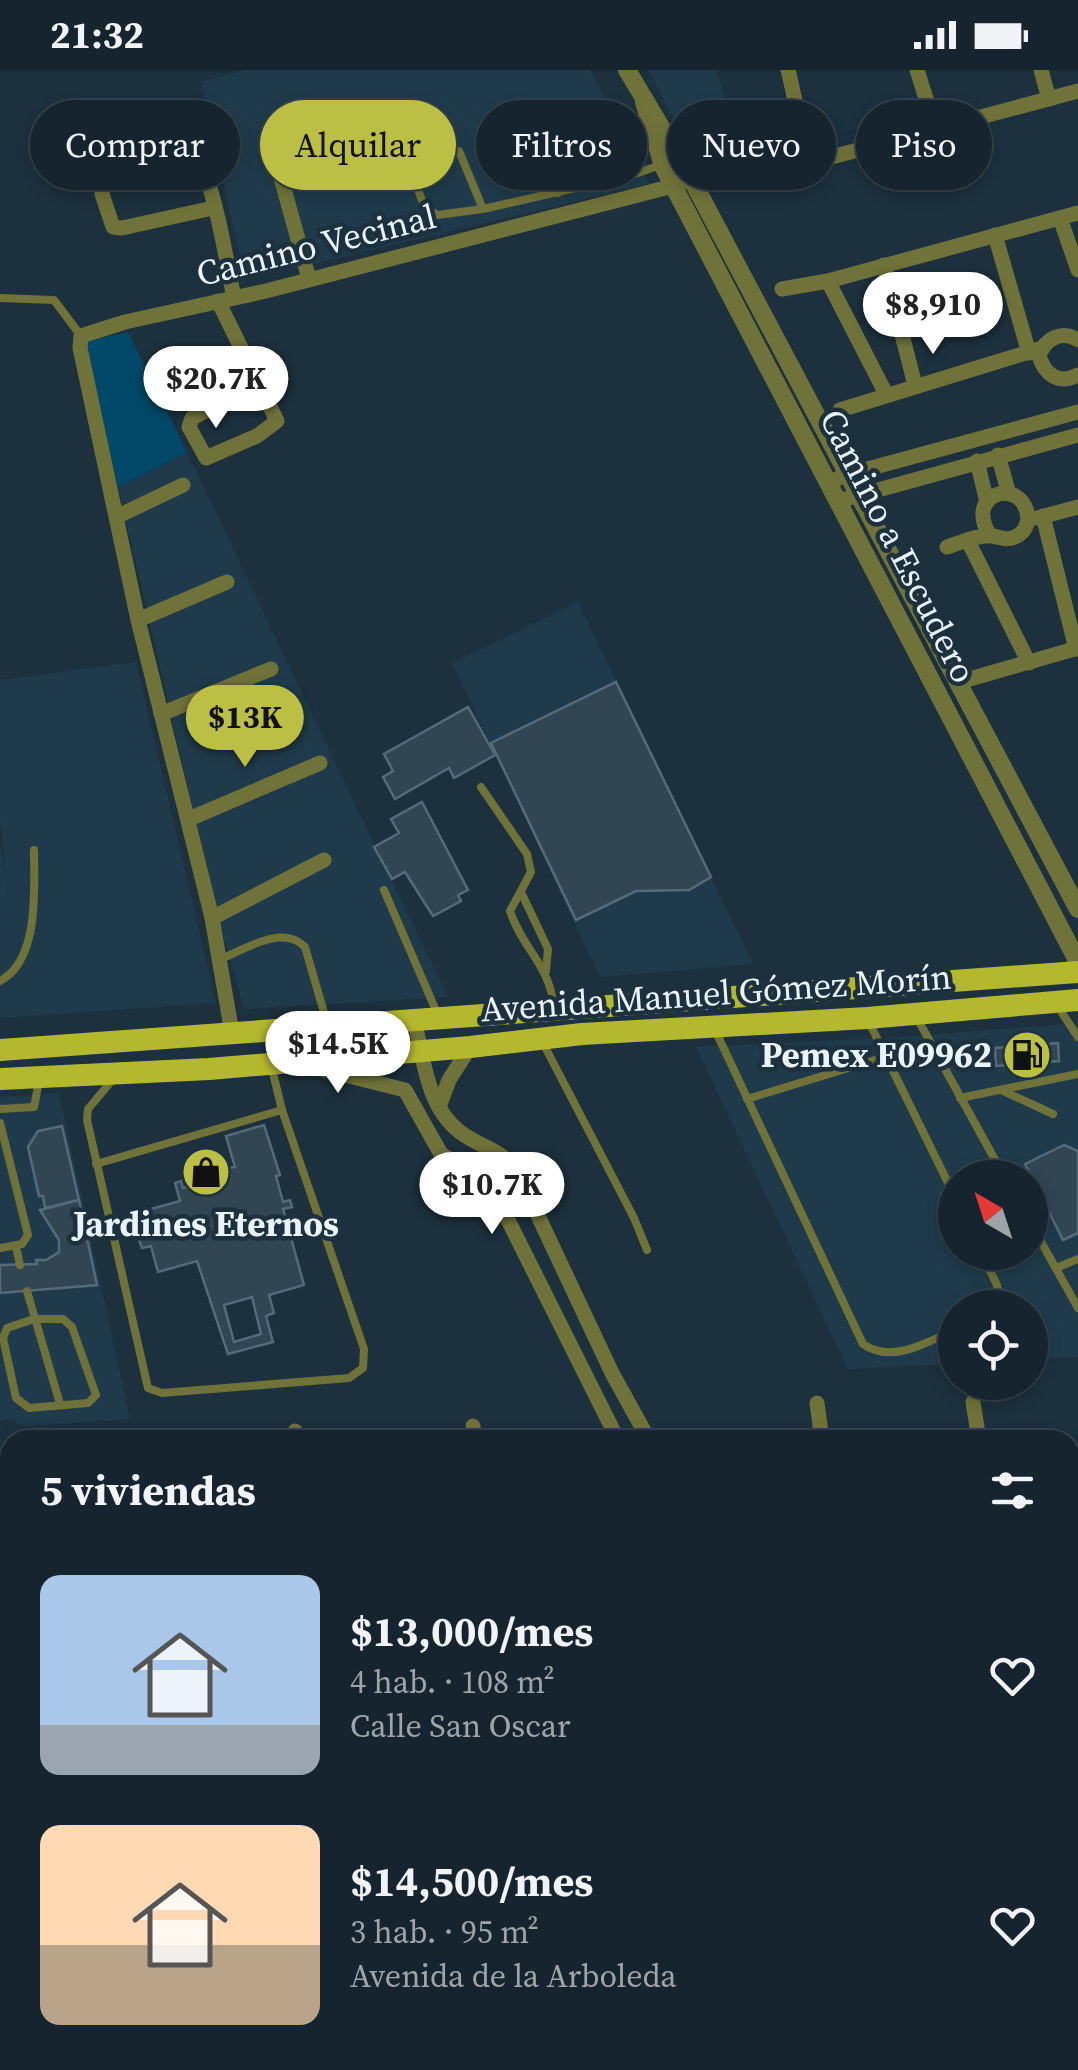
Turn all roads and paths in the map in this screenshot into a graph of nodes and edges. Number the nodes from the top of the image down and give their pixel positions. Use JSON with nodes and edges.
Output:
{"nodes":[{"id":1,"x":627,"y":70,"type":"edge"},
{"id":2,"x":788,"y":70,"type":"edge"},
{"id":3,"x":917,"y":70,"type":"edge"},
{"id":4,"x":1041,"y":70,"type":"edge"},
{"id":5,"x":1078,"y":91,"type":"edge"},
{"id":6,"x":1050,"y":99,"type":"junction"},
{"id":7,"x":926,"y":100,"type":"edge"},
{"id":8,"x":992,"y":113,"type":"edge"},
{"id":9,"x":856,"y":150,"type":"edge"},
{"id":10,"x":667,"y":151,"type":"edge"},
{"id":11,"x":667,"y":186,"type":"edge"},
{"id":12,"x":285,"y":190,"type":"edge"},
{"id":13,"x":557,"y":190,"type":"edge"},
{"id":14,"x":570,"y":190,"type":"edge"},
{"id":15,"x":686,"y":190,"type":"edge"},
{"id":16,"x":687,"y":190,"type":"edge"},
{"id":17,"x":558,"y":193,"type":"junction"},
{"id":18,"x":213,"y":208,"type":"junction"},
{"id":19,"x":483,"y":209,"type":"junction"},
{"id":20,"x":1078,"y":213,"type":"edge"},
{"id":21,"x":1060,"y":218,"type":"junction"},
{"id":22,"x":995,"y":235,"type":"junction"},
{"id":23,"x":884,"y":265,"type":"junction"},
{"id":24,"x":1078,"y":270,"type":"edge"},
{"id":25,"x":309,"y":279,"type":"junction"},
{"id":26,"x":828,"y":281,"type":"junction"},
{"id":27,"x":782,"y":289,"type":"dead end"},
{"id":28,"x":0,"y":298,"type":"edge"},
{"id":29,"x":226,"y":300,"type":"junction"},
{"id":30,"x":1078,"y":340,"type":"edge"},
{"id":31,"x":80,"y":342,"type":"junction"},
{"id":32,"x":1035,"y":350,"type":"junction"},
{"id":33,"x":1073,"y":381,"type":"edge"},
{"id":34,"x":258,"y":383,"type":"junction"},
{"id":35,"x":914,"y":385,"type":"junction"},
{"id":36,"x":886,"y":394,"type":"junction"},
{"id":37,"x":840,"y":410,"type":"dead end"},
{"id":38,"x":1075,"y":413,"type":"edge"},
{"id":39,"x":1078,"y":434,"type":"edge"},
{"id":40,"x":984,"y":438,"type":"junction"},
{"id":41,"x":988,"y":457,"type":"junction"},
{"id":42,"x":849,"y":474,"type":"junction"},
{"id":43,"x":829,"y":482,"type":"junction"},
{"id":44,"x":183,"y":484,"type":"dead end"},
{"id":45,"x":860,"y":494,"type":"junction"},
{"id":46,"x":1008,"y":494,"type":"junction"},
{"id":47,"x":838,"y":501,"type":"junction"},
{"id":48,"x":987,"y":502,"type":"junction"},
{"id":49,"x":1078,"y":507,"type":"edge"},
{"id":50,"x":118,"y":516,"type":"junction"},
{"id":51,"x":1035,"y":518,"type":"junction"},
{"id":52,"x":990,"y":535,"type":"junction"},
{"id":53,"x":968,"y":541,"type":"junction"},
{"id":54,"x":946,"y":547,"type":"dead end"},
{"id":55,"x":226,"y":582,"type":"dead end"},
{"id":56,"x":138,"y":620,"type":"junction"},
{"id":57,"x":1077,"y":648,"type":"edge"},
{"id":58,"x":1029,"y":663,"type":"junction"},
{"id":59,"x":270,"y":668,"type":"dead end"},
{"id":60,"x":959,"y":682,"type":"junction"},
{"id":61,"x":161,"y":714,"type":"junction"},
{"id":62,"x":320,"y":763,"type":"dead end"},
{"id":63,"x":481,"y":788,"type":"dead end"},
{"id":64,"x":189,"y":819,"type":"junction"},
{"id":65,"x":34,"y":850,"type":"dead end"},
{"id":66,"x":324,"y":860,"type":"dead end"},
{"id":67,"x":384,"y":890,"type":"dead end"},
{"id":68,"x":521,"y":892,"type":"junction"},
{"id":69,"x":1078,"y":909,"type":"edge"},
{"id":70,"x":212,"y":918,"type":"junction"},
{"id":71,"x":221,"y":959,"type":"junction"},
{"id":72,"x":1078,"y":962,"type":"edge"},
{"id":73,"x":546,"y":972,"type":"junction"},
{"id":74,"x":1078,"y":972,"type":"edge"},
{"id":75,"x":0,"y":981,"type":"edge"},
{"id":76,"x":1066,"y":1001,"type":"edge"},
{"id":77,"x":555,"y":1009,"type":"junction"},
{"id":78,"x":915,"y":1014,"type":"junction"},
{"id":79,"x":438,"y":1017,"type":"junction"},
{"id":80,"x":867,"y":1018,"type":"junction"},
{"id":81,"x":414,"y":1020,"type":"junction"},
{"id":82,"x":328,"y":1028,"type":"junction"},
{"id":83,"x":714,"y":1028,"type":"junction"},
{"id":84,"x":232,"y":1033,"type":"junction"},
{"id":85,"x":1078,"y":1037,"type":"edge"},
{"id":86,"x":541,"y":1039,"type":"junction"},
{"id":87,"x":470,"y":1047,"type":"junction"},
{"id":88,"x":0,"y":1050,"type":"edge"},
{"id":89,"x":422,"y":1051,"type":"junction"},
{"id":90,"x":888,"y":1056,"type":"junction"},
{"id":91,"x":282,"y":1063,"type":"junction"},
{"id":92,"x":1078,"y":1074,"type":"edge"},
{"id":93,"x":118,"y":1075,"type":"junction"},
{"id":94,"x":39,"y":1076,"type":"junction"},
{"id":95,"x":0,"y":1078,"type":"edge"},
{"id":96,"x":404,"y":1090,"type":"junction"},
{"id":97,"x":1001,"y":1090,"type":"junction"},
{"id":98,"x":960,"y":1098,"type":"junction"},
{"id":99,"x":747,"y":1099,"type":"junction"},
{"id":100,"x":436,"y":1101,"type":"junction"},
{"id":101,"x":0,"y":1108,"type":"edge"},
{"id":102,"x":282,"y":1110,"type":"junction"},
{"id":103,"x":1053,"y":1114,"type":"dead end"},
{"id":104,"x":0,"y":1123,"type":"edge"},
{"id":105,"x":995,"y":1160,"type":"edge"},
{"id":106,"x":938,"y":1161,"type":"edge"},
{"id":107,"x":96,"y":1164,"type":"junction"},
{"id":108,"x":534,"y":1209,"type":"junction"},
{"id":109,"x":509,"y":1221,"type":"junction"},
{"id":110,"x":16,"y":1246,"type":"junction"},
{"id":111,"x":0,"y":1248,"type":"edge"},
{"id":112,"x":647,"y":1250,"type":"dead end"},
{"id":113,"x":1048,"y":1254,"type":"edge"},
{"id":114,"x":1078,"y":1259,"type":"edge"},
{"id":115,"x":20,"y":1265,"type":"dead end"},
{"id":116,"x":1056,"y":1268,"type":"junction"},
{"id":117,"x":28,"y":1290,"type":"dead end"},
{"id":118,"x":1078,"y":1308,"type":"edge"},
{"id":119,"x":34,"y":1319,"type":"junction"},
{"id":120,"x":938,"y":1336,"type":"edge"},
{"id":121,"x":625,"y":1394,"type":"junction"},
{"id":122,"x":973,"y":1402,"type":"dead end"},
{"id":123,"x":817,"y":1403,"type":"dead end"},
{"id":124,"x":60,"y":1404,"type":"junction"},
{"id":125,"x":600,"y":1404,"type":"junction"},
{"id":126,"x":613,"y":1430,"type":"edge"},
{"id":127,"x":645,"y":1430,"type":"edge"},
{"id":128,"x":821,"y":1430,"type":"edge"},
{"id":129,"x":977,"y":1430,"type":"edge"}],
"edges":[{"from":1,"to":10,"type":"street","name":"Camino a Escudero"},
{"from":2,"to":9,"type":"street"},
{"from":3,"to":7,"type":"street"},
{"from":4,"to":6,"type":"street"},
{"from":5,"to":6,"type":"street"},
{"from":6,"to":8,"type":"street"},
{"from":11,"to":25,"type":"street","name":"Camino Vecinal"},
{"from":12,"to":25,"type":"street"},
{"from":13,"to":17,"type":"lane"},
{"from":14,"to":17,"type":"lane"},
{"from":15,"to":43,"type":"street","name":"Camino a Escudero"},
{"from":16,"to":42,"type":"street","name":"Camino a Escudero"},
{"from":17,"to":19,"type":"lane"},
{"from":18,"to":18,"type":"street"},
{"from":18,"to":29,"type":"street"},
{"from":19,"to":19,"type":"lane"},
{"from":20,"to":21,"type":"street"},
{"from":21,"to":22,"type":"street"},
{"from":21,"to":24,"type":"street"},
{"from":22,"to":23,"type":"street"},
{"from":22,"to":32,"type":"street"},
{"from":23,"to":26,"type":"street"},
{"from":23,"to":35,"type":"street"},
{"from":25,"to":29,"type":"street","name":"Camino Vecinal"},
{"from":26,"to":27,"type":"street"},
{"from":26,"to":36,"type":"street"},
{"from":28,"to":31,"type":"lane"},
{"from":29,"to":31,"type":"street","name":"Camino Vecinal"},
{"from":29,"to":34,"type":"street"},
{"from":30,"to":32,"type":"street"},
{"from":31,"to":50,"type":"street"},
{"from":32,"to":33,"type":"street"},
{"from":32,"to":35,"type":"street"},
{"from":33,"to":38,"type":"street"},
{"from":34,"to":34,"type":"street"},
{"from":35,"to":36,"type":"street"},
{"from":36,"to":37,"type":"street"},
{"from":38,"to":39,"type":"street"},
{"from":38,"to":40,"type":"street"},
{"from":39,"to":41,"type":"street"},
{"from":40,"to":41,"type":"street"},
{"from":40,"to":42,"type":"street"},
{"from":41,"to":45,"type":"street"},
{"from":41,"to":46,"type":"street"},
{"from":41,"to":48,"type":"street"},
{"from":42,"to":43,"type":"street"},
{"from":42,"to":45,"type":"street","name":"Camino a Escudero"},
{"from":43,"to":47,"type":"street","name":"Camino a Escudero"},
{"from":44,"to":50,"type":"street"},
{"from":45,"to":47,"type":"street"},
{"from":45,"to":60,"type":"street","name":"Camino a Escudero"},
{"from":46,"to":48,"type":"street"},
{"from":46,"to":51,"type":"street"},
{"from":47,"to":72,"type":"street","name":"Camino a Escudero"},
{"from":48,"to":52,"type":"street"},
{"from":49,"to":51,"type":"street"},
{"from":50,"to":56,"type":"street"},
{"from":51,"to":52,"type":"street"},
{"from":51,"to":57,"type":"street"},
{"from":52,"to":53,"type":"street"},
{"from":53,"to":54,"type":"street"},
{"from":53,"to":58,"type":"street"},
{"from":55,"to":56,"type":"street"},
{"from":56,"to":61,"type":"street"},
{"from":57,"to":58,"type":"street"},
{"from":58,"to":60,"type":"street"},
{"from":59,"to":61,"type":"street"},
{"from":60,"to":69,"type":"street","name":"Camino a Escudero"},
{"from":61,"to":64,"type":"street"},
{"from":62,"to":64,"type":"street"},
{"from":63,"to":68,"type":"lane"},
{"from":64,"to":70,"type":"street"},
{"from":65,"to":75,"type":"lane"},
{"from":66,"to":70,"type":"street"},
{"from":67,"to":79,"type":"lane"},
{"from":68,"to":73,"type":"lane"},
{"from":68,"to":73,"type":"lane"},
{"from":70,"to":71,"type":"street"},
{"from":71,"to":82,"type":"lane"},
{"from":71,"to":84,"type":"street"},
{"from":73,"to":77,"type":"lane"},
{"from":74,"to":77,"type":"main road","name":"Avenida Manuel Gómez Morín"},
{"from":76,"to":78,"type":"main road","name":"Avenida Manuel Gómez Morín"},
{"from":76,"to":85,"type":"lane"},
{"from":77,"to":79,"type":"main road","name":"Avenida Manuel Gómez Morín"},
{"from":78,"to":80,"type":"main road","name":"Avenida Manuel Gómez Morín"},
{"from":78,"to":98,"type":"lane"},
{"from":79,"to":81,"type":"main road","name":"Avenida Manuel Gómez Morín"},
{"from":80,"to":83,"type":"main road","name":"Avenida Manuel Gómez Morín"},
{"from":80,"to":90,"type":"lane"},
{"from":81,"to":82,"type":"main road","name":"Avenida Manuel Gómez Morín"},
{"from":81,"to":89,"type":"street"},
{"from":82,"to":84,"type":"main road","name":"Avenida Manuel Gómez Morín"},
{"from":83,"to":86,"type":"main road","name":"Avenida Manuel Gómez Morín"},
{"from":83,"to":99,"type":"lane"},
{"from":84,"to":88,"type":"main road","name":"Avenida Manuel Gómez Morín"},
{"from":86,"to":87,"type":"main road","name":"Avenida Manuel Gómez Morín"},
{"from":86,"to":112,"type":"lane"},
{"from":87,"to":89,"type":"main road","name":"Avenida Manuel Gómez Morín"},
{"from":87,"to":100,"type":"street"},
{"from":89,"to":91,"type":"main road","name":"Avenida Manuel Gómez Morín"},
{"from":89,"to":100,"type":"street"},
{"from":90,"to":99,"type":"lane"},
{"from":90,"to":106,"type":"lane"},
{"from":91,"to":93,"type":"main road","name":"Avenida Manuel Gómez Morín"},
{"from":91,"to":96,"type":"street"},
{"from":91,"to":102,"type":"lane"},
{"from":92,"to":97,"type":"lane"},
{"from":93,"to":94,"type":"main road","name":"Avenida Manuel Gómez Morín"},
{"from":93,"to":107,"type":"lane"},
{"from":94,"to":95,"type":"main road","name":"Avenida Manuel Gómez Morín"},
{"from":94,"to":101,"type":"lane"},
{"from":96,"to":100,"type":"street"},
{"from":96,"to":109,"type":"street"},
{"from":97,"to":98,"type":"lane"},
{"from":97,"to":103,"type":"lane"},
{"from":98,"to":105,"type":"lane"},
{"from":99,"to":120,"type":"lane"},
{"from":100,"to":108,"type":"street"},
{"from":102,"to":107,"type":"lane"},
{"from":102,"to":107,"type":"lane"},
{"from":104,"to":110,"type":"lane"},
{"from":108,"to":109,"type":"street"},
{"from":108,"to":121,"type":"street"},
{"from":109,"to":125,"type":"street"},
{"from":110,"to":111,"type":"lane"},
{"from":110,"to":115,"type":"lane"},
{"from":113,"to":116,"type":"lane"},
{"from":114,"to":116,"type":"lane"},
{"from":116,"to":118,"type":"lane"},
{"from":117,"to":119,"type":"lane"},
{"from":119,"to":124,"type":"lane"},
{"from":119,"to":124,"type":"lane"},
{"from":119,"to":124,"type":"lane"},
{"from":121,"to":125,"type":"street"},
{"from":121,"to":127,"type":"street"},
{"from":122,"to":129,"type":"street"},
{"from":123,"to":128,"type":"street"},
{"from":125,"to":126,"type":"street"}]}
